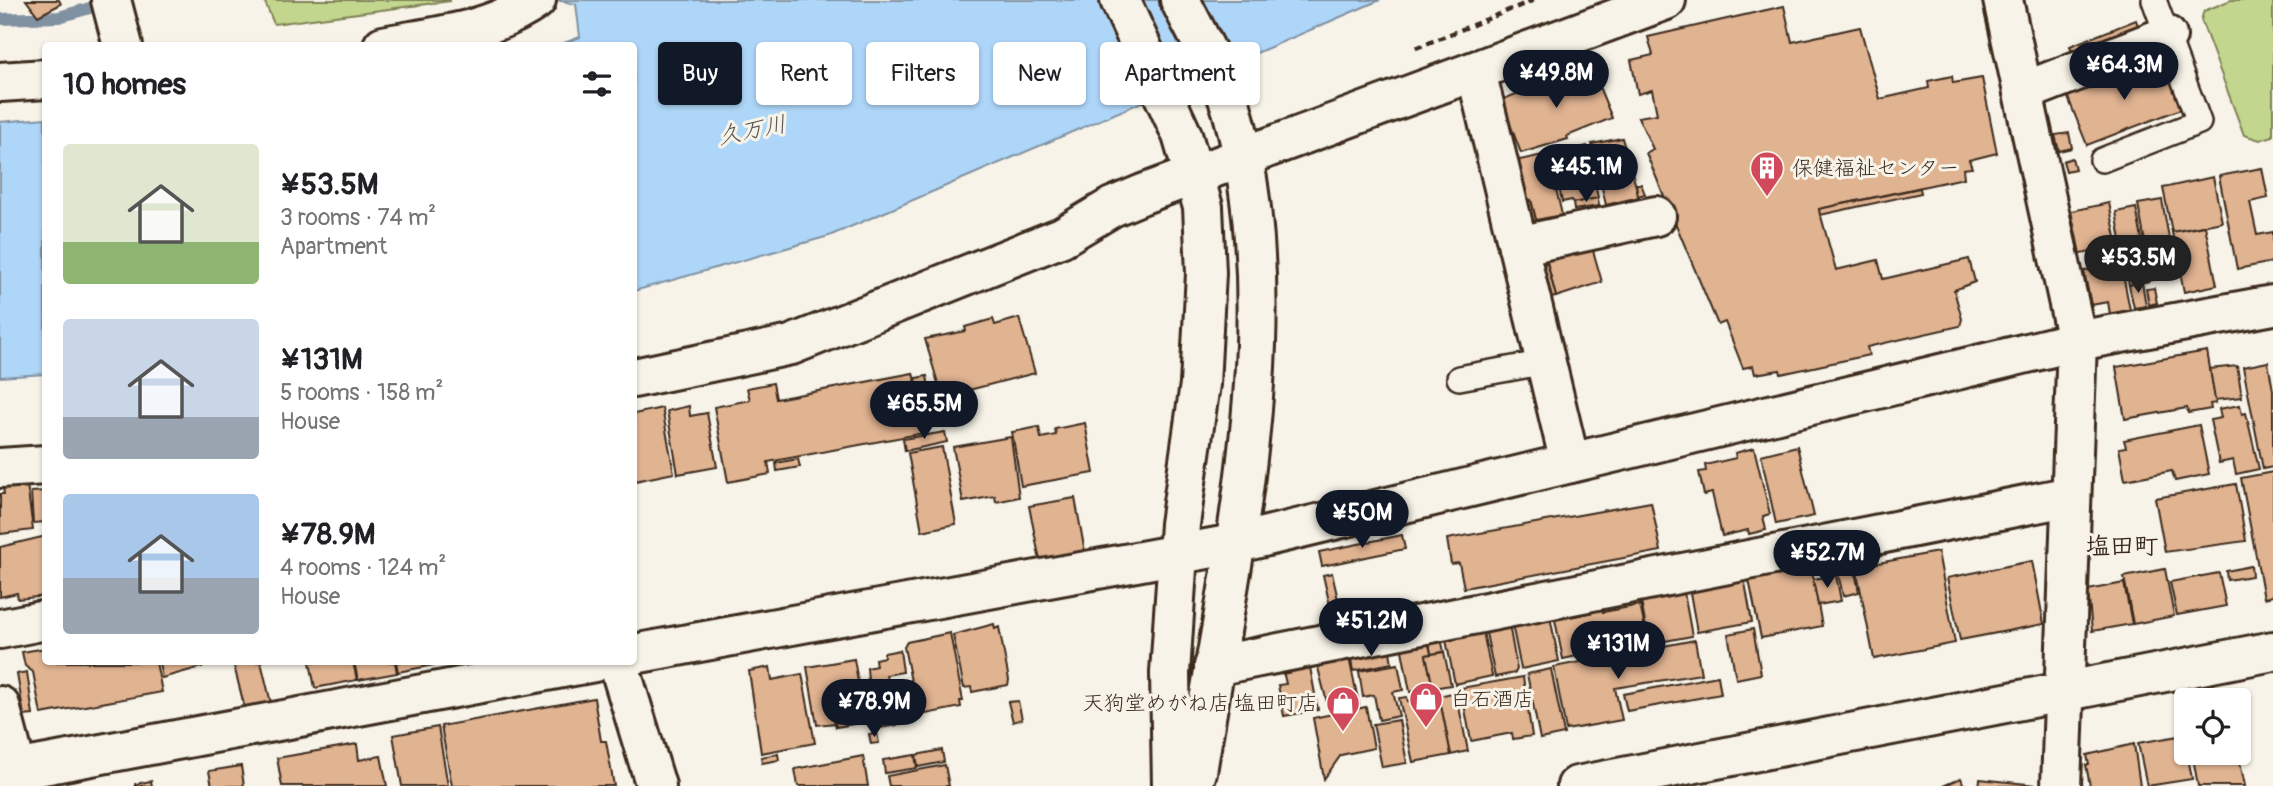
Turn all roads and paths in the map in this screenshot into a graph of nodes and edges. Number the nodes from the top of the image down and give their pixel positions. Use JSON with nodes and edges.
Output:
{"nodes":[{"id":1,"x":1120,"y":0,"type":"edge"},
{"id":2,"x":1180,"y":0,"type":"edge"},
{"id":3,"x":1667,"y":0,"type":"edge"},
{"id":4,"x":2003,"y":0,"type":"edge"},
{"id":5,"x":2154,"y":0,"type":"edge"},
{"id":6,"x":517,"y":6,"type":"edge"},
{"id":7,"x":2167,"y":36,"type":"junction"},
{"id":8,"x":404,"y":42,"type":"edge"},
{"id":9,"x":1476,"y":71,"type":"junction"},
{"id":10,"x":42,"y":79,"type":"edge"},
{"id":11,"x":0,"y":82,"type":"edge"},
{"id":12,"x":2024,"y":92,"type":"junction"},
{"id":13,"x":1241,"y":157,"type":"junction"},
{"id":14,"x":2102,"y":160,"type":"dead end"},
{"id":15,"x":1196,"y":174,"type":"junction"},
{"id":16,"x":1656,"y":216,"type":"dead end"},
{"id":17,"x":1518,"y":246,"type":"junction"},
{"id":18,"x":2273,"y":305,"type":"edge"},
{"id":19,"x":2077,"y":341,"type":"junction"},
{"id":20,"x":1546,"y":362,"type":"junction"},
{"id":21,"x":637,"y":378,"type":"edge"},
{"id":22,"x":1460,"y":378,"type":"dead end"},
{"id":23,"x":1570,"y":463,"type":"junction"},
{"id":24,"x":42,"y":465,"type":"edge"},
{"id":25,"x":0,"y":468,"type":"edge"},
{"id":26,"x":2071,"y":496,"type":"junction"},
{"id":27,"x":1234,"y":544,"type":"junction"},
{"id":28,"x":1177,"y":556,"type":"junction"},
{"id":29,"x":42,"y":621,"type":"edge"},
{"id":30,"x":0,"y":629,"type":"edge"},
{"id":31,"x":2273,"y":651,"type":"edge"},
{"id":32,"x":637,"y":653,"type":"edge"},
{"id":33,"x":579,"y":665,"type":"edge"},
{"id":34,"x":619,"y":665,"type":"edge"},
{"id":35,"x":1214,"y":666,"type":"junction"},
{"id":36,"x":2065,"y":690,"type":"junction"},
{"id":37,"x":0,"y":706,"type":"edge"},
{"id":38,"x":12,"y":776,"type":"edge"},
{"id":39,"x":656,"y":786,"type":"edge"},
{"id":40,"x":1172,"y":786,"type":"edge"},
{"id":41,"x":1192,"y":786,"type":"edge"},
{"id":42,"x":1577,"y":786,"type":"edge"},
{"id":43,"x":2061,"y":786,"type":"edge"}],
"edges":[{"from":1,"to":15,"type":"street"},
{"from":2,"to":13,"type":"street"},
{"from":3,"to":9,"type":"street"},
{"from":4,"to":12,"type":"street"},
{"from":5,"to":7,"type":"lane"},
{"from":6,"to":8,"type":"street"},
{"from":7,"to":12,"type":"street"},
{"from":7,"to":14,"type":"lane"},
{"from":9,"to":13,"type":"street"},
{"from":9,"to":17,"type":"street"},
{"from":10,"to":11,"type":"street"},
{"from":12,"to":19,"type":"street"},
{"from":13,"to":15,"type":"street"},
{"from":13,"to":27,"type":"street"},
{"from":15,"to":21,"type":"street"},
{"from":15,"to":28,"type":"street"},
{"from":16,"to":17,"type":"street"},
{"from":17,"to":20,"type":"street"},
{"from":18,"to":19,"type":"street"},
{"from":19,"to":23,"type":"street"},
{"from":19,"to":26,"type":"street"},
{"from":20,"to":22,"type":"lane"},
{"from":20,"to":23,"type":"street"},
{"from":23,"to":27,"type":"street"},
{"from":24,"to":25,"type":"street"},
{"from":26,"to":35,"type":"street"},
{"from":26,"to":36,"type":"street"},
{"from":27,"to":28,"type":"street"},
{"from":27,"to":35,"type":"street"},
{"from":28,"to":32,"type":"street"},
{"from":28,"to":40,"type":"street"},
{"from":29,"to":30,"type":"street"},
{"from":31,"to":36,"type":"street"},
{"from":33,"to":38,"type":"street"},
{"from":34,"to":39,"type":"street"},
{"from":35,"to":41,"type":"street"},
{"from":36,"to":42,"type":"street"},
{"from":36,"to":43,"type":"street"},
{"from":37,"to":38,"type":"street"}]}
